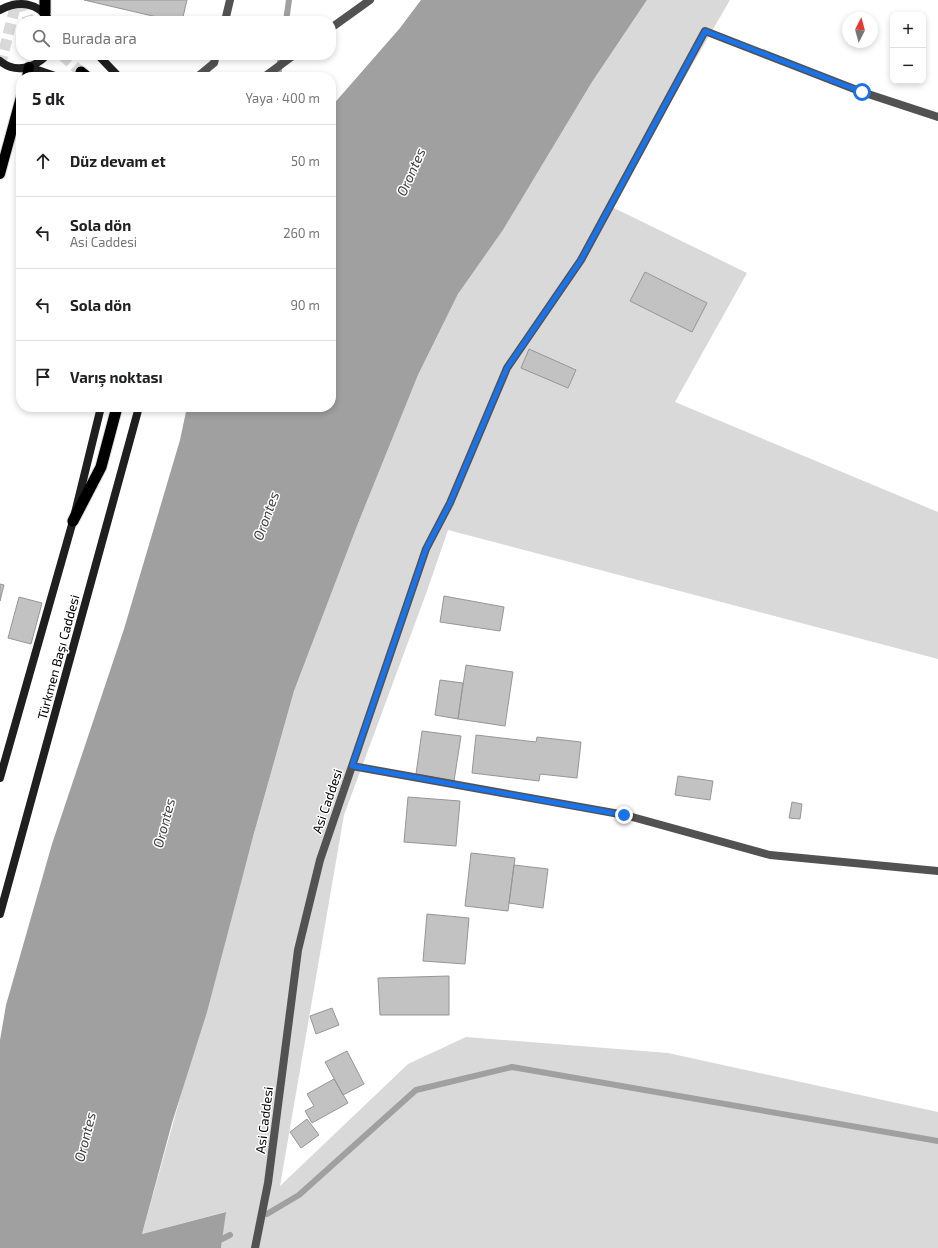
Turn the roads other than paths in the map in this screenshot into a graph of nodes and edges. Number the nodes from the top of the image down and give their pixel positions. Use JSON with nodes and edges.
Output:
{"nodes":[{"id":1,"x":46,"y":0,"type":"edge"},
{"id":2,"x":230,"y":0,"type":"edge"},
{"id":3,"x":370,"y":0,"type":"edge"},
{"id":4,"x":0,"y":10,"type":"edge"},
{"id":5,"x":46,"y":16,"type":"edge"},
{"id":6,"x":49,"y":16,"type":"edge"},
{"id":7,"x":226,"y":16,"type":"edge"},
{"id":8,"x":336,"y":24,"type":"edge"},
{"id":9,"x":0,"y":60,"type":"edge"},
{"id":10,"x":41,"y":60,"type":"edge"},
{"id":11,"x":103,"y":60,"type":"edge"},
{"id":12,"x":215,"y":60,"type":"edge"},
{"id":13,"x":287,"y":60,"type":"edge"},
{"id":14,"x":28,"y":72,"type":"edge"},
{"id":15,"x":114,"y":72,"type":"edge"},
{"id":16,"x":203,"y":72,"type":"edge"},
{"id":17,"x":271,"y":72,"type":"edge"},
{"id":18,"x":16,"y":115,"type":"edge"},
{"id":19,"x":938,"y":117,"type":"edge"},
{"id":20,"x":0,"y":174,"type":"edge"},
{"id":21,"x":100,"y":412,"type":"edge"},
{"id":22,"x":116,"y":412,"type":"edge"},
{"id":23,"x":138,"y":412,"type":"edge"},
{"id":24,"x":73,"y":521,"type":"junction"},
{"id":25,"x":352,"y":766,"type":"junction"},
{"id":26,"x":0,"y":778,"type":"edge"},
{"id":27,"x":938,"y":871,"type":"edge"},
{"id":28,"x":0,"y":914,"type":"edge"},
{"id":29,"x":255,"y":1248,"type":"edge"}],
"edges":[{"from":1,"to":6,"type":"highway"},
{"from":2,"to":7,"type":"street"},
{"from":3,"to":8,"type":"street"},
{"from":4,"to":5,"type":"main road"},
{"from":9,"to":14,"type":"main road"},
{"from":10,"to":14,"type":"main road"},
{"from":11,"to":15,"type":"main road"},
{"from":12,"to":16,"type":"street"},
{"from":13,"to":17,"type":"street"},
{"from":18,"to":20,"type":"main road"},
{"from":19,"to":25,"type":"street","name":"Asi Caddesi"},
{"from":21,"to":24,"type":"main road"},
{"from":22,"to":24,"type":"highway"},
{"from":23,"to":28,"type":"main road","name":"Türkmen Başı Caddesi"},
{"from":24,"to":26,"type":"main road"},
{"from":25,"to":27,"type":"street"},
{"from":25,"to":29,"type":"street","name":"Asi Caddesi"}]}
